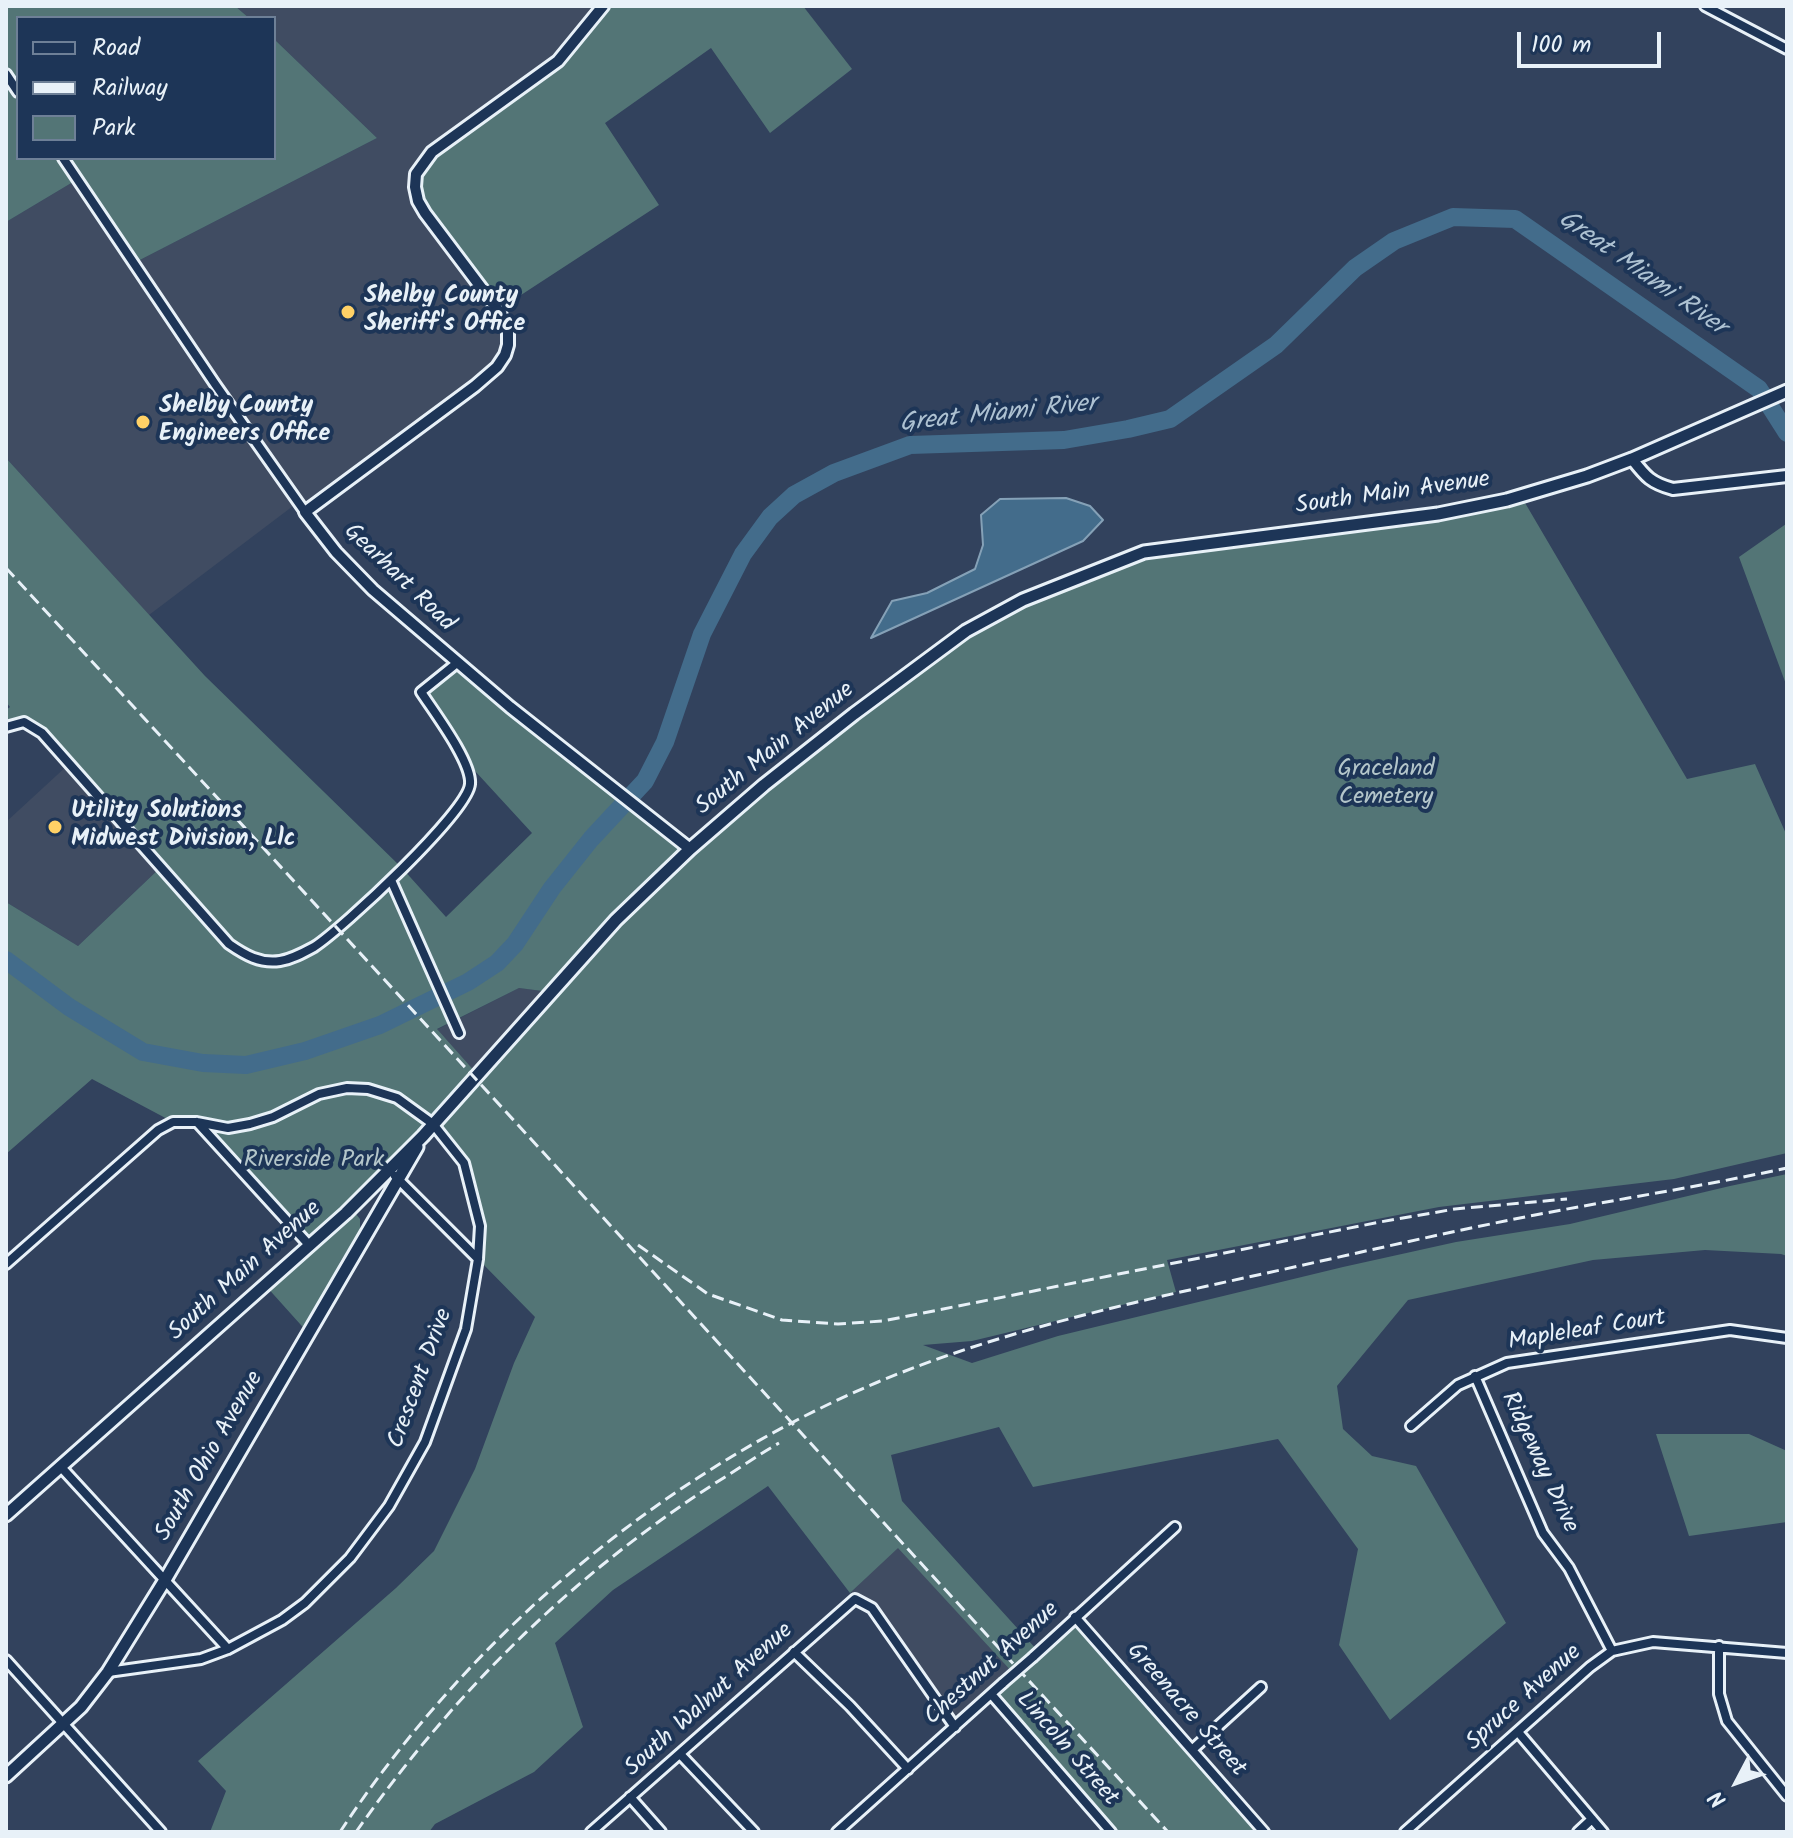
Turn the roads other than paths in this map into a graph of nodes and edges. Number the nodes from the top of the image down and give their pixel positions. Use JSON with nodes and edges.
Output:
{"nodes":[{"id":1,"x":603,"y":6,"type":"edge"},
{"id":2,"x":1705,"y":6,"type":"edge"},
{"id":3,"x":1787,"y":49,"type":"edge"},
{"id":4,"x":64,"y":160,"type":"edge"},
{"id":5,"x":1787,"y":391,"type":"edge"},
{"id":6,"x":1632,"y":459,"type":"junction"},
{"id":7,"x":1787,"y":476,"type":"edge"},
{"id":8,"x":305,"y":512,"type":"junction"},
{"id":9,"x":457,"y":663,"type":"junction"},
{"id":10,"x":6,"y":727,"type":"edge"},
{"id":11,"x":690,"y":849,"type":"junction"},
{"id":12,"x":391,"y":880,"type":"junction"},
{"id":13,"x":459,"y":1033,"type":"dead end"},
{"id":14,"x":197,"y":1122,"type":"junction"},
{"id":15,"x":433,"y":1124,"type":"junction"},
{"id":16,"x":423,"y":1136,"type":"junction"},
{"id":17,"x":388,"y":1170,"type":"junction"},
{"id":18,"x":399,"y":1180,"type":"junction"},
{"id":19,"x":310,"y":1246,"type":"junction"},
{"id":20,"x":478,"y":1259,"type":"junction"},
{"id":21,"x":6,"y":1264,"type":"edge"},
{"id":22,"x":1787,"y":1338,"type":"edge"},
{"id":23,"x":1475,"y":1376,"type":"junction"},
{"id":24,"x":1411,"y":1426,"type":"dead end"},
{"id":25,"x":60,"y":1466,"type":"junction"},
{"id":26,"x":6,"y":1515,"type":"edge"},
{"id":27,"x":1175,"y":1527,"type":"dead end"},
{"id":28,"x":165,"y":1580,"type":"junction"},
{"id":29,"x":1075,"y":1617,"type":"junction"},
{"id":30,"x":1719,"y":1646,"type":"junction"},
{"id":31,"x":228,"y":1649,"type":"junction"},
{"id":32,"x":1612,"y":1651,"type":"junction"},
{"id":33,"x":794,"y":1652,"type":"junction"},
{"id":34,"x":1787,"y":1653,"type":"edge"},
{"id":35,"x":6,"y":1660,"type":"edge"},
{"id":36,"x":108,"y":1672,"type":"junction"},
{"id":37,"x":1261,"y":1687,"type":"dead end"},
{"id":38,"x":991,"y":1694,"type":"junction"},
{"id":39,"x":63,"y":1724,"type":"junction"},
{"id":40,"x":955,"y":1727,"type":"junction"},
{"id":41,"x":1518,"y":1732,"type":"junction"},
{"id":42,"x":1193,"y":1749,"type":"junction"},
{"id":43,"x":680,"y":1754,"type":"junction"},
{"id":44,"x":908,"y":1769,"type":"junction"},
{"id":45,"x":6,"y":1776,"type":"edge"},
{"id":46,"x":1787,"y":1796,"type":"edge"},
{"id":47,"x":630,"y":1797,"type":"junction"},
{"id":48,"x":1592,"y":1819,"type":"junction"},
{"id":49,"x":1108,"y":1828,"type":"edge"},
{"id":50,"x":161,"y":1832,"type":"edge"},
{"id":51,"x":591,"y":1832,"type":"edge"},
{"id":52,"x":661,"y":1832,"type":"edge"},
{"id":53,"x":754,"y":1832,"type":"edge"},
{"id":54,"x":837,"y":1832,"type":"edge"},
{"id":55,"x":1097,"y":1832,"type":"edge"},
{"id":56,"x":1264,"y":1832,"type":"edge"},
{"id":57,"x":1405,"y":1832,"type":"edge"},
{"id":58,"x":1578,"y":1832,"type":"edge"},
{"id":59,"x":1603,"y":1832,"type":"edge"}],
"edges":[{"from":1,"to":8,"type":"street"},
{"from":2,"to":3,"type":"street"},
{"from":4,"to":8,"type":"street","name":"Gearhart Road"},
{"from":5,"to":6,"type":"main road","name":"South Main Avenue"},
{"from":6,"to":7,"type":"street"},
{"from":6,"to":11,"type":"main road","name":"South Main Avenue"},
{"from":8,"to":9,"type":"street","name":"Gearhart Road"},
{"from":9,"to":11,"type":"street","name":"Gearhart Road"},
{"from":9,"to":12,"type":"street"},
{"from":10,"to":12,"type":"street"},
{"from":11,"to":15,"type":"main road","name":"South Main Avenue"},
{"from":12,"to":13,"type":"street"},
{"from":14,"to":15,"type":"street","name":"Crescent Drive"},
{"from":14,"to":19,"type":"street"},
{"from":14,"to":21,"type":"street","name":"Crescent Drive"},
{"from":15,"to":16,"type":"main road","name":"South Main Avenue"},
{"from":15,"to":20,"type":"street","name":"Crescent Drive"},
{"from":16,"to":17,"type":"main road","name":"South Main Avenue"},
{"from":16,"to":18,"type":"main road","name":"South Ohio Avenue"},
{"from":17,"to":18,"type":"street"},
{"from":17,"to":19,"type":"main road","name":"South Main Avenue"},
{"from":18,"to":20,"type":"street"},
{"from":18,"to":28,"type":"main road","name":"South Ohio Avenue"},
{"from":19,"to":25,"type":"main road","name":"South Main Avenue"},
{"from":20,"to":31,"type":"street","name":"Crescent Drive"},
{"from":22,"to":23,"type":"street","name":"Mapleleaf Court"},
{"from":23,"to":24,"type":"street","name":"Mapleleaf Court"},
{"from":23,"to":32,"type":"street","name":"Ridgeway Drive"},
{"from":25,"to":26,"type":"main road","name":"South Main Avenue"},
{"from":25,"to":28,"type":"street"},
{"from":27,"to":29,"type":"street","name":"Chestnut Avenue"},
{"from":28,"to":31,"type":"street"},
{"from":28,"to":36,"type":"main road","name":"South Ohio Avenue"},
{"from":29,"to":38,"type":"street","name":"Chestnut Avenue","bridge":true},
{"from":29,"to":42,"type":"street","name":"Greenacre Street"},
{"from":30,"to":32,"type":"street","name":"Spruce Avenue"},
{"from":30,"to":34,"type":"street","name":"Spruce Avenue"},
{"from":30,"to":46,"type":"street"},
{"from":31,"to":36,"type":"street","name":"Crescent Drive"},
{"from":32,"to":41,"type":"street","name":"Spruce Avenue"},
{"from":33,"to":40,"type":"street","name":"South Walnut Avenue"},
{"from":33,"to":43,"type":"street","name":"South Walnut Avenue"},
{"from":33,"to":44,"type":"street"},
{"from":35,"to":39,"type":"street"},
{"from":36,"to":39,"type":"main road","name":"South Ohio Avenue"},
{"from":37,"to":42,"type":"street"},
{"from":38,"to":40,"type":"street","name":"Chestnut Avenue"},
{"from":38,"to":49,"type":"street","name":"Lincoln Street"},
{"from":39,"to":45,"type":"main road","name":"South Ohio Avenue"},
{"from":39,"to":50,"type":"street"},
{"from":40,"to":44,"type":"street","name":"Chestnut Avenue"},
{"from":41,"to":48,"type":"street"},
{"from":41,"to":57,"type":"street","name":"Spruce Avenue"},
{"from":42,"to":56,"type":"street","name":"Greenacre Street"},
{"from":43,"to":47,"type":"street","name":"South Walnut Avenue"},
{"from":43,"to":53,"type":"street"},
{"from":44,"to":54,"type":"street","name":"Chestnut Avenue"},
{"from":47,"to":51,"type":"street","name":"South Walnut Avenue"},
{"from":47,"to":52,"type":"street"},
{"from":48,"to":58,"type":"street"},
{"from":48,"to":59,"type":"street"},
{"from":49,"to":55,"type":"street"}]}
